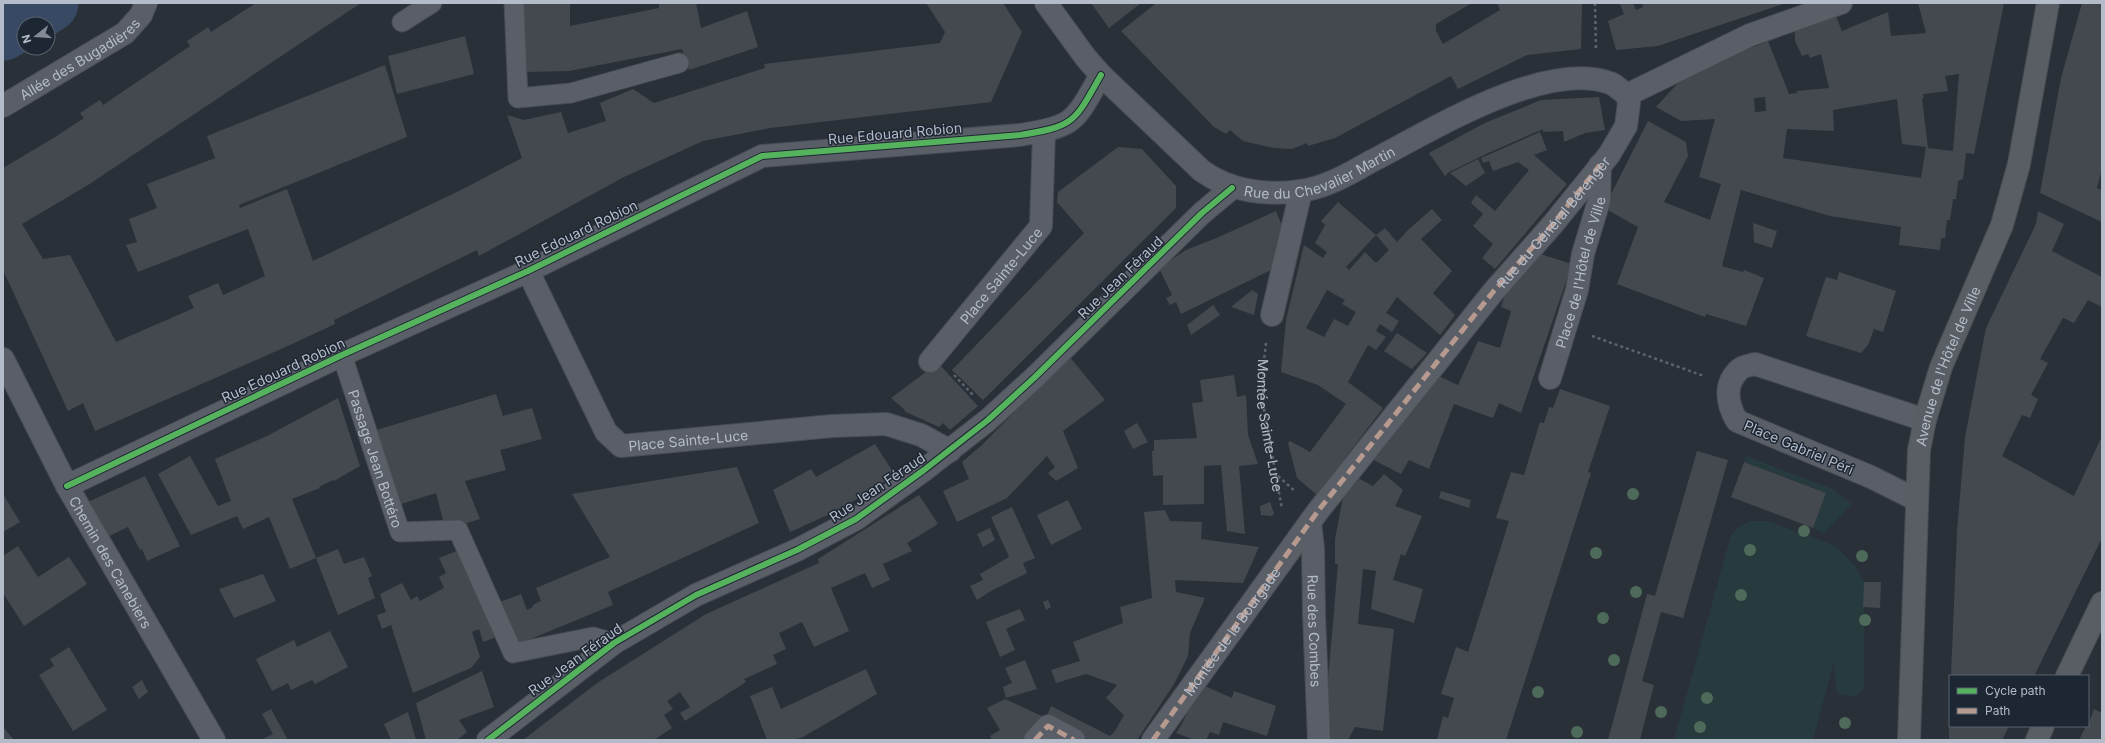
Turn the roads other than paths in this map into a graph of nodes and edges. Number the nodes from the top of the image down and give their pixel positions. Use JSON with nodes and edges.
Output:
{"nodes":[{"id":1,"x":146,"y":3,"type":"edge"},
{"id":2,"x":432,"y":3,"type":"edge"},
{"id":3,"x":514,"y":3,"type":"edge"},
{"id":4,"x":1046,"y":3,"type":"edge"},
{"id":5,"x":1840,"y":3,"type":"edge"},
{"id":6,"x":2048,"y":3,"type":"edge"},
{"id":7,"x":402,"y":22,"type":"dead end"},
{"id":8,"x":678,"y":63,"type":"dead end"},
{"id":9,"x":1101,"y":75,"type":"junction"},
{"id":10,"x":1627,"y":95,"type":"junction"},
{"id":11,"x":3,"y":106,"type":"edge"},
{"id":12,"x":1044,"y":131,"type":"junction"},
{"id":13,"x":1600,"y":165,"type":"junction"},
{"id":14,"x":1232,"y":188,"type":"junction"},
{"id":15,"x":1301,"y":192,"type":"junction"},
{"id":16,"x":528,"y":271,"type":"junction"},
{"id":17,"x":1272,"y":315,"type":"road end"},
{"id":18,"x":342,"y":355,"type":"junction"},
{"id":19,"x":932,"y":358,"type":"road end"},
{"id":20,"x":3,"y":359,"type":"edge"},
{"id":21,"x":1550,"y":378,"type":"dead end"},
{"id":22,"x":1925,"y":420,"type":"junction"},
{"id":23,"x":950,"y":451,"type":"junction"},
{"id":24,"x":67,"y":486,"type":"junction"},
{"id":25,"x":1917,"y":500,"type":"junction"},
{"id":26,"x":1310,"y":522,"type":"junction"},
{"id":27,"x":2102,"y":603,"type":"edge"},
{"id":28,"x":614,"y":643,"type":"junction"},
{"id":29,"x":2067,"y":675,"type":"edge"},
{"id":30,"x":2043,"y":727,"type":"edge"},
{"id":31,"x":214,"y":740,"type":"edge"},
{"id":32,"x":488,"y":740,"type":"edge"},
{"id":33,"x":1036,"y":740,"type":"edge"},
{"id":34,"x":1074,"y":740,"type":"edge"},
{"id":35,"x":1153,"y":740,"type":"edge"},
{"id":36,"x":1319,"y":740,"type":"edge"},
{"id":37,"x":1909,"y":740,"type":"edge"},
{"id":38,"x":2037,"y":740,"type":"edge"}],
"edges":[{"from":1,"to":11,"type":"street","name":"Allée des Bugadières"},
{"from":2,"to":7,"type":"lane"},
{"from":3,"to":8,"type":"lane"},
{"from":4,"to":9,"type":"street","name":"Rue du Chevalier Martin"},
{"from":5,"to":10,"type":"street"},
{"from":6,"to":22,"type":"main road","name":"Avenue de l'Hôtel de Ville"},
{"from":9,"to":12,"type":"street","name":"Rue Edouard Robion"},
{"from":9,"to":14,"type":"street","name":"Rue du Chevalier Martin"},
{"from":10,"to":13,"type":"street","name":"Rue du Général Bérenger"},
{"from":10,"to":15,"type":"street","name":"Rue du Chevalier Martin"},
{"from":12,"to":16,"type":"street","name":"Rue Edouard Robion"},
{"from":12,"to":19,"type":"street","name":"Place Sainte-Luce"},
{"from":13,"to":21,"type":"street","name":"Place de l'Hôtel de Ville"},
{"from":13,"to":26,"type":"street","name":"Rue du Général Bérenger"},
{"from":14,"to":15,"type":"street","name":"Rue du Chevalier Martin"},
{"from":14,"to":23,"type":"street","name":"Rue Jean Féraud"},
{"from":15,"to":17,"type":"street"},
{"from":16,"to":18,"type":"street","name":"Rue Edouard Robion"},
{"from":16,"to":23,"type":"street","name":"Place Sainte-Luce"},
{"from":18,"to":24,"type":"street","name":"Rue Edouard Robion"},
{"from":18,"to":28,"type":"lane","name":"Passage Jean Bottéro"},
{"from":20,"to":24,"type":"street","name":"Chemin des Canebiers"},
{"from":22,"to":25,"type":"main road","name":"Avenue de l'Hôtel de Ville"},
{"from":22,"to":25,"type":"street","name":"Place Gabriel Péri"},
{"from":23,"to":28,"type":"street","name":"Rue Jean Féraud"},
{"from":24,"to":31,"type":"street","name":"Chemin des Canebiers"},
{"from":25,"to":37,"type":"main road","name":"Avenue de l'Hôtel de Ville"},
{"from":26,"to":35,"type":"street","name":"Montée de la Bourgade"},
{"from":26,"to":36,"type":"street","name":"Rue des Combes"},
{"from":27,"to":29,"type":"main road"},
{"from":28,"to":32,"type":"street","name":"Rue Jean Féraud"},
{"from":30,"to":38,"type":"main road"},
{"from":33,"to":34,"type":"street"}]}
